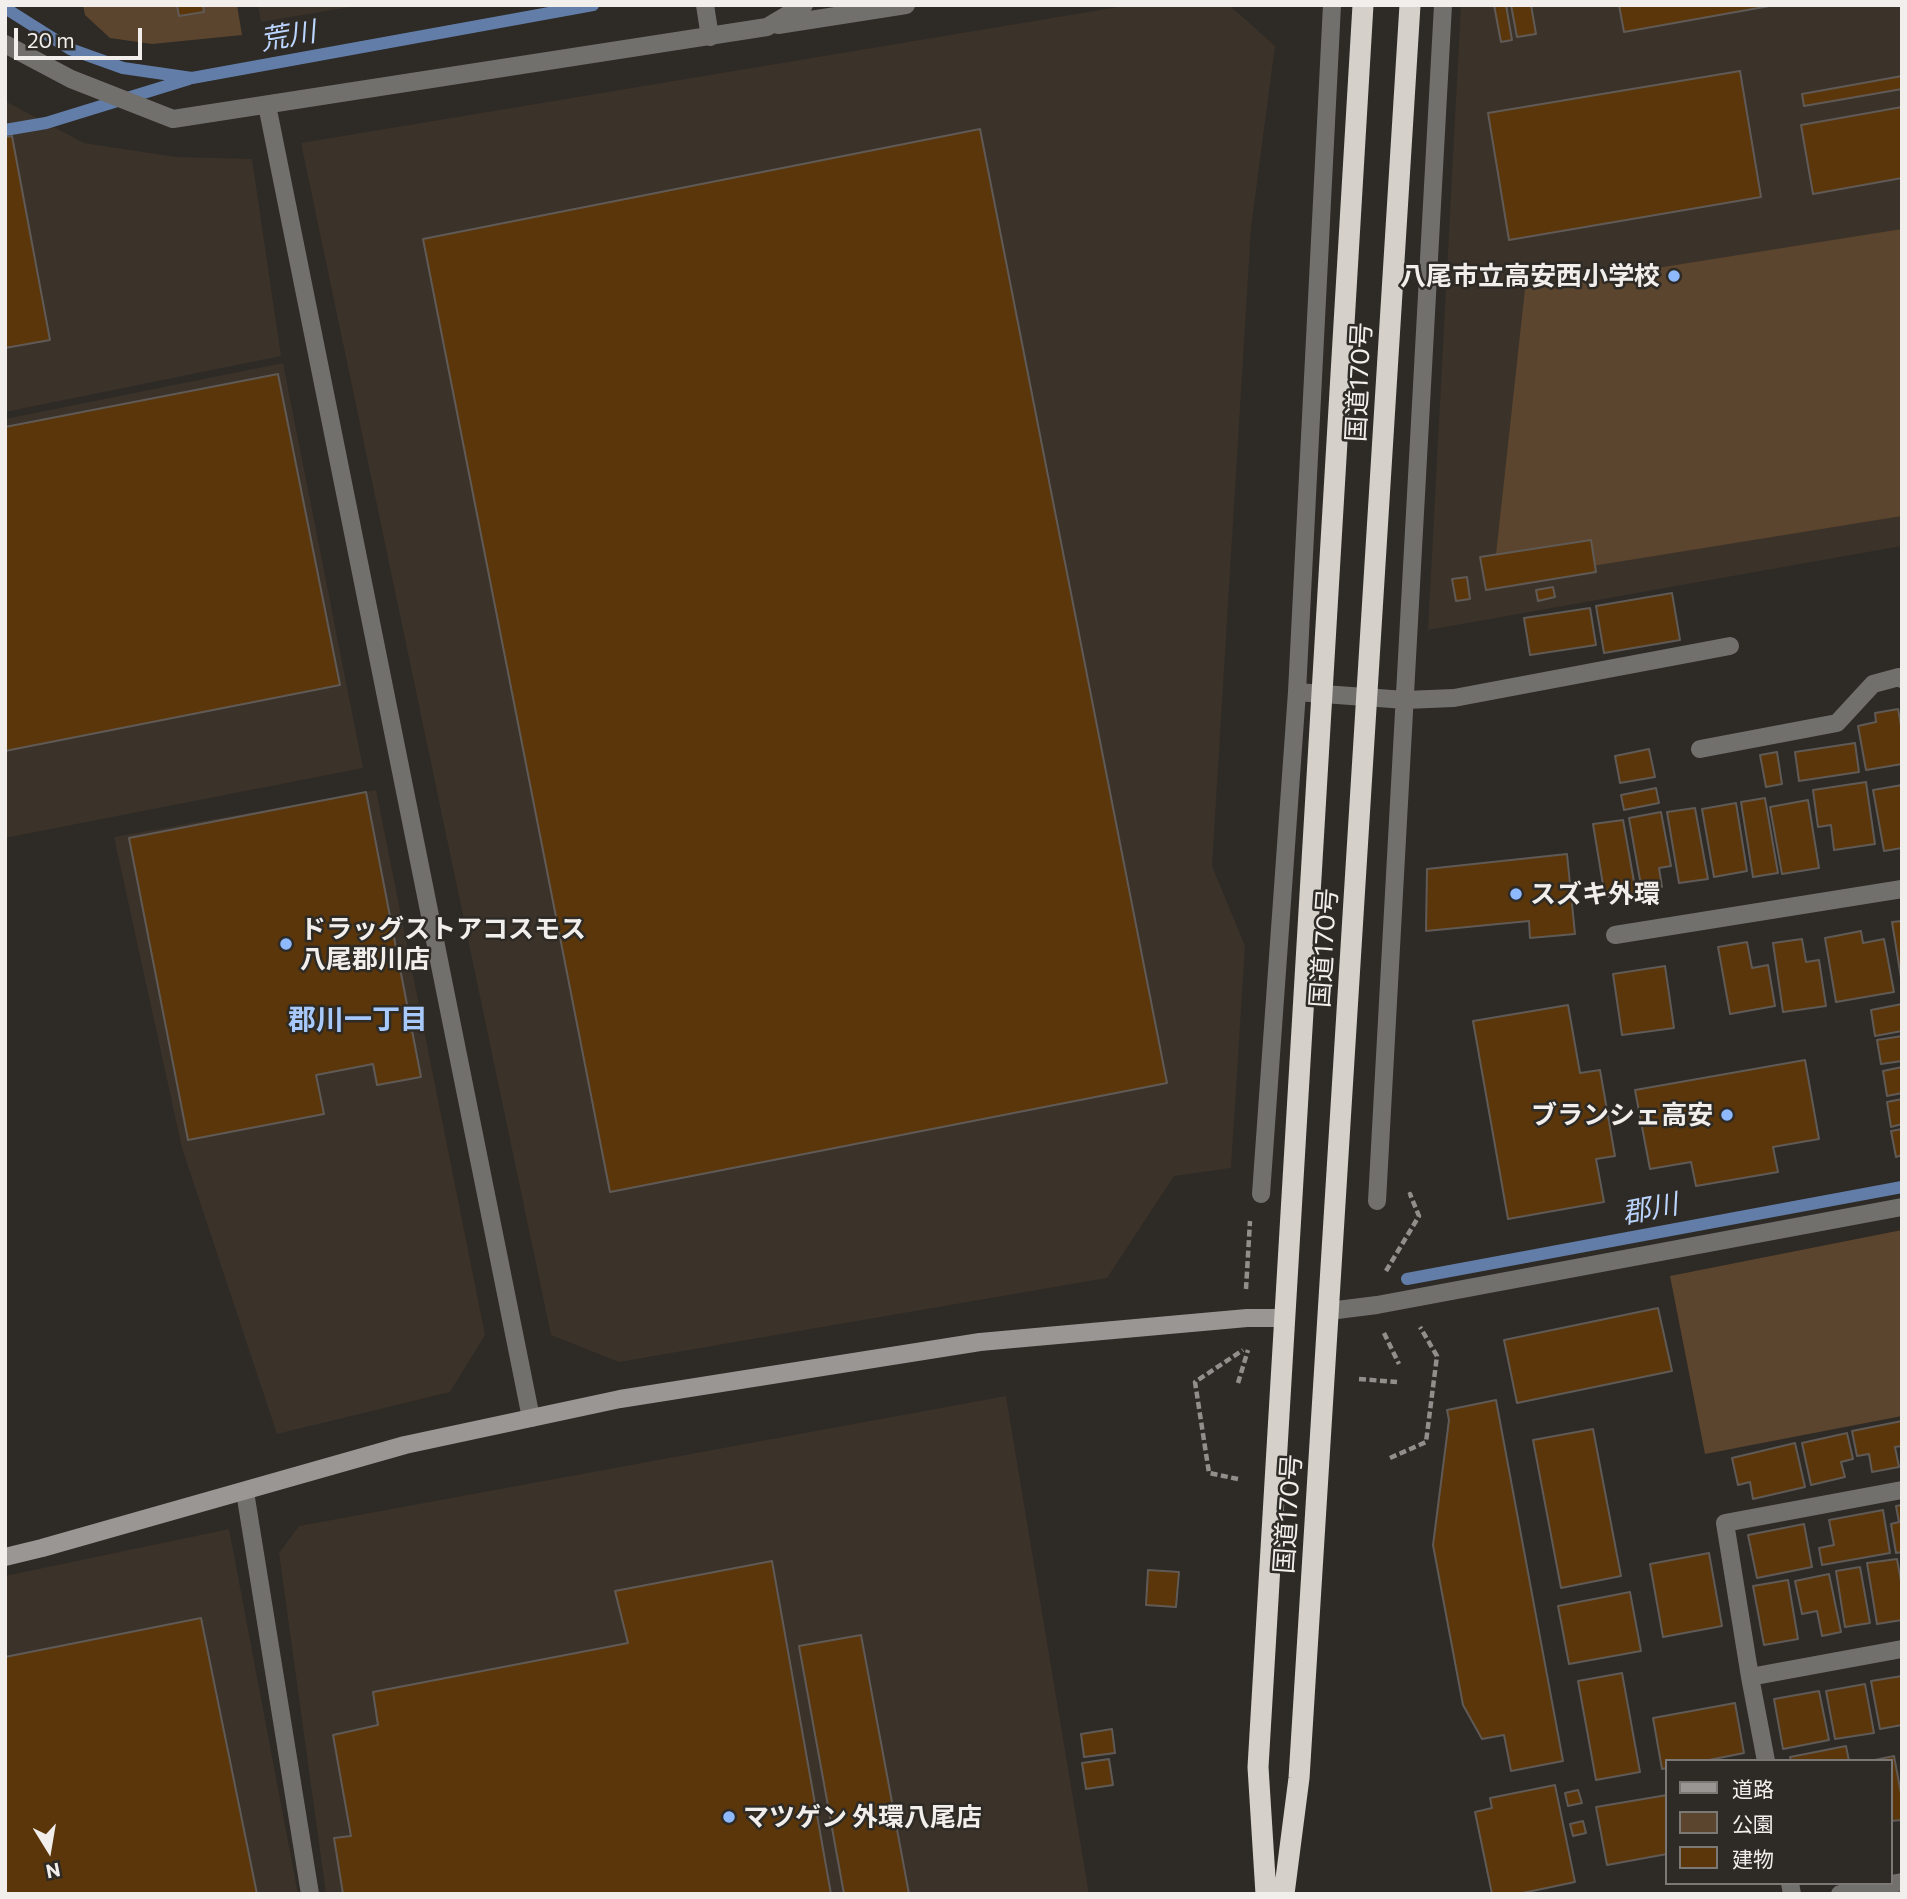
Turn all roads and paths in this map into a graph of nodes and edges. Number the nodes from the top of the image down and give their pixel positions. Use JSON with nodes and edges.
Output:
{"nodes":[{"id":1,"x":705,"y":5,"type":"edge"},
{"id":2,"x":804,"y":5,"type":"edge"},
{"id":3,"x":906,"y":5,"type":"edge"},
{"id":4,"x":1332,"y":5,"type":"edge"},
{"id":5,"x":1363,"y":5,"type":"edge"},
{"id":6,"x":1410,"y":5,"type":"edge"},
{"id":7,"x":1443,"y":5,"type":"edge"},
{"id":8,"x":767,"y":27,"type":"junction"},
{"id":9,"x":710,"y":37,"type":"junction"},
{"id":10,"x":5,"y":44,"type":"edge"},
{"id":11,"x":267,"y":105,"type":"junction"},
{"id":12,"x":1730,"y":646,"type":"dead end"},
{"id":13,"x":1902,"y":679,"type":"edge"},
{"id":14,"x":1297,"y":692,"type":"junction"},
{"id":15,"x":1321,"y":694,"type":"junction"},
{"id":16,"x":1368,"y":698,"type":"junction"},
{"id":17,"x":1405,"y":700,"type":"junction"},
{"id":18,"x":1700,"y":748,"type":"dead end"},
{"id":19,"x":1902,"y":889,"type":"edge"},
{"id":20,"x":1615,"y":934,"type":"dead end"},
{"id":21,"x":1261,"y":1194,"type":"dead end"},
{"id":22,"x":1410,"y":1194,"type":"dead end"},
{"id":23,"x":1377,"y":1201,"type":"dead end"},
{"id":24,"x":1902,"y":1206,"type":"edge"},
{"id":25,"x":1250,"y":1220,"type":"dead end"},
{"id":26,"x":1386,"y":1272,"type":"dead end"},
{"id":27,"x":1246,"y":1292,"type":"dead end"},
{"id":28,"x":1329,"y":1311,"type":"junction"},
{"id":29,"x":1285,"y":1318,"type":"junction"},
{"id":30,"x":1419,"y":1325,"type":"dead end"},
{"id":31,"x":1382,"y":1329,"type":"dead end"},
{"id":32,"x":1399,"y":1364,"type":"dead end"},
{"id":33,"x":1359,"y":1379,"type":"dead end"},
{"id":34,"x":1397,"y":1382,"type":"dead end"},
{"id":35,"x":1238,"y":1383,"type":"dead end"},
{"id":36,"x":531,"y":1418,"type":"junction"},
{"id":37,"x":1390,"y":1458,"type":"dead end"},
{"id":38,"x":1238,"y":1479,"type":"dead end"},
{"id":39,"x":1902,"y":1490,"type":"edge"},
{"id":40,"x":245,"y":1492,"type":"junction"},
{"id":41,"x":5,"y":1557,"type":"edge"},
{"id":42,"x":1902,"y":1648,"type":"edge"},
{"id":43,"x":1750,"y":1677,"type":"junction"},
{"id":44,"x":1766,"y":1759,"type":"edge"},
{"id":45,"x":1886,"y":1885,"type":"edge"},
{"id":46,"x":310,"y":1894,"type":"edge"},
{"id":47,"x":1266,"y":1894,"type":"edge"},
{"id":48,"x":1284,"y":1894,"type":"edge"},
{"id":49,"x":1840,"y":1894,"type":"edge"}],
"edges":[{"from":1,"to":9,"type":"street"},
{"from":2,"to":8,"type":"street"},
{"from":3,"to":8,"type":"street"},
{"from":4,"to":14,"type":"street"},
{"from":5,"to":15,"type":"highway","name":"国道170号"},
{"from":6,"to":16,"type":"highway","name":"国道170号"},
{"from":7,"to":17,"type":"street"},
{"from":8,"to":9,"type":"street"},
{"from":9,"to":11,"type":"street"},
{"from":10,"to":11,"type":"street"},
{"from":11,"to":36,"type":"street"},
{"from":12,"to":17,"type":"street"},
{"from":13,"to":18,"type":"street"},
{"from":14,"to":15,"type":"street"},
{"from":14,"to":21,"type":"street"},
{"from":15,"to":16,"type":"street"},
{"from":15,"to":29,"type":"highway","name":"国道170号"},
{"from":16,"to":17,"type":"street"},
{"from":16,"to":28,"type":"highway","name":"国道170号"},
{"from":17,"to":23,"type":"street"},
{"from":19,"to":20,"type":"street"},
{"from":22,"to":26,"type":"path"},
{"from":24,"to":28,"type":"street"},
{"from":25,"to":27,"type":"path"},
{"from":28,"to":48,"type":"highway","name":"国道170号"},
{"from":29,"to":36,"type":"street"},
{"from":29,"to":47,"type":"highway","name":"国道170号"},
{"from":30,"to":37,"type":"path"},
{"from":31,"to":32,"type":"path"},
{"from":33,"to":34,"type":"path"},
{"from":35,"to":38,"type":"path"},
{"from":36,"to":40,"type":"street"},
{"from":39,"to":43,"type":"street"},
{"from":40,"to":41,"type":"street"},
{"from":40,"to":46,"type":"street"},
{"from":42,"to":43,"type":"street"},
{"from":43,"to":44,"type":"street"},
{"from":45,"to":49,"type":"street"}]}
